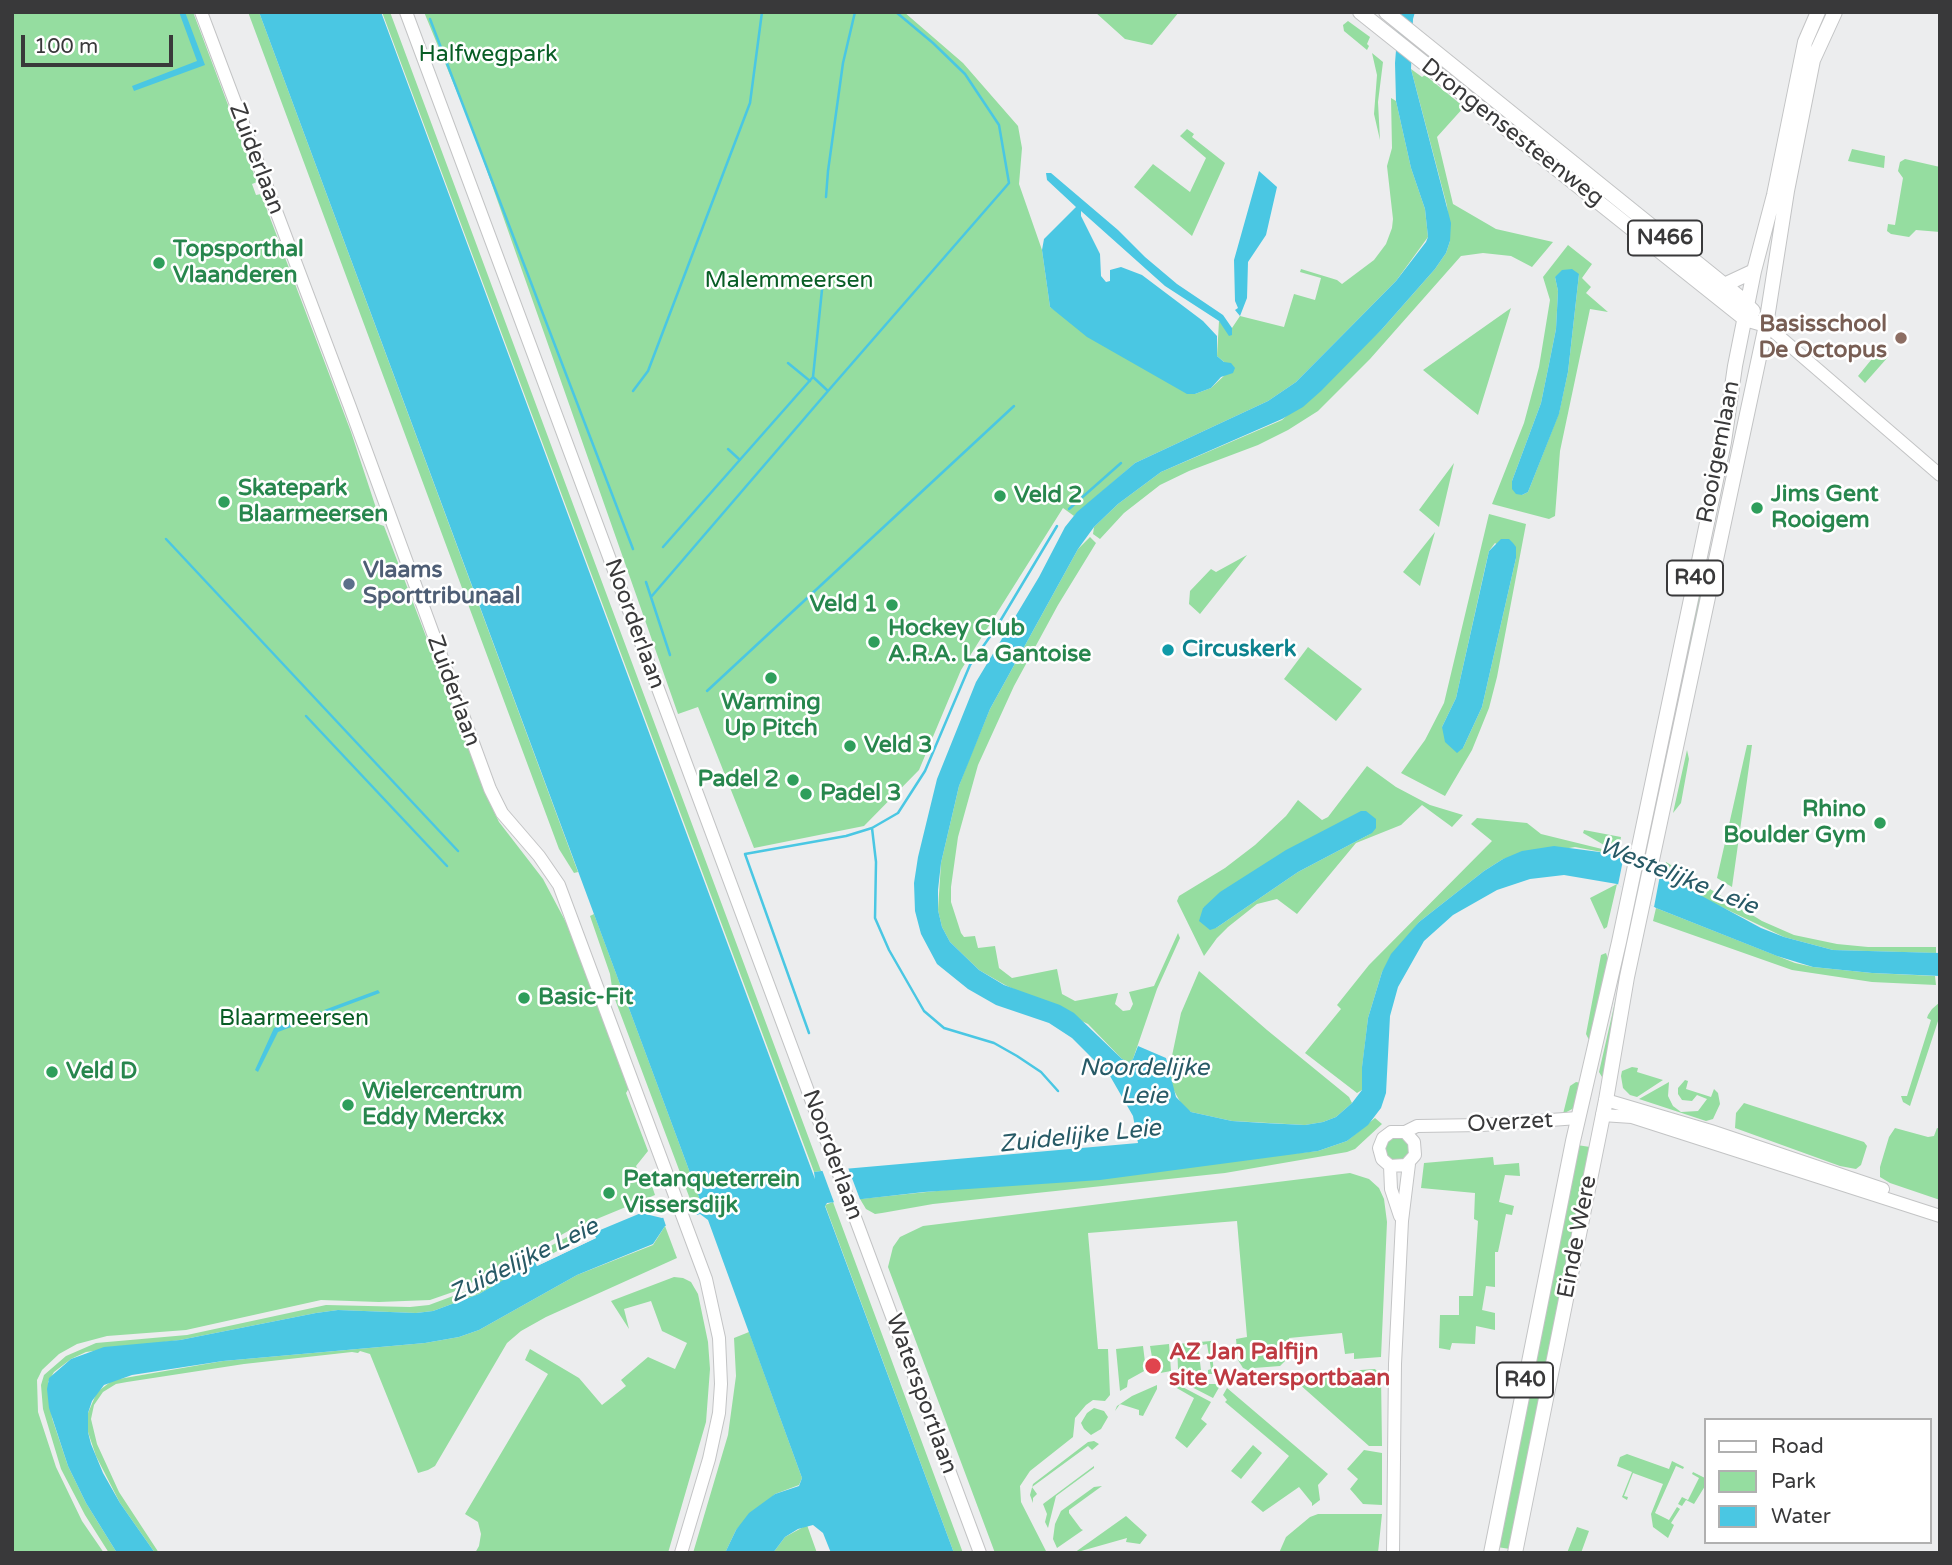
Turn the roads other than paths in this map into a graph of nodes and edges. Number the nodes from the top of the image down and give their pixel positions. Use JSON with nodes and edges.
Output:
{"nodes":[{"id":1,"x":201,"y":12,"type":"edge"},
{"id":2,"x":406,"y":12,"type":"edge"},
{"id":3,"x":1360,"y":12,"type":"edge"},
{"id":4,"x":1386,"y":12,"type":"edge"},
{"id":5,"x":1818,"y":12,"type":"edge"},
{"id":6,"x":1835,"y":12,"type":"edge"},
{"id":7,"x":1523,"y":132,"type":"junction"},
{"id":8,"x":1601,"y":196,"type":"junction"},
{"id":9,"x":1754,"y":271,"type":"junction"},
{"id":10,"x":1724,"y":285,"type":"junction"},
{"id":11,"x":1746,"y":312,"type":"junction"},
{"id":12,"x":1766,"y":325,"type":"junction"},
{"id":13,"x":1940,"y":475,"type":"edge"},
{"id":14,"x":1640,"y":922,"type":"joint"},
{"id":15,"x":1620,"y":935,"type":"joint"},
{"id":16,"x":1606,"y":1100,"type":"junction"},
{"id":17,"x":1602,"y":1115,"type":"junction"},
{"id":18,"x":1578,"y":1118,"type":"junction"},
{"id":19,"x":1442,"y":1126,"type":"junction"},
{"id":20,"x":1405,"y":1132,"type":"junction"},
{"id":21,"x":1720,"y":1139,"type":"junction"},
{"id":22,"x":1416,"y":1148,"type":"junction"},
{"id":23,"x":1409,"y":1164,"type":"junction"},
{"id":24,"x":1390,"y":1166,"type":"junction"},
{"id":25,"x":1794,"y":1169,"type":"junction"},
{"id":26,"x":1826,"y":1170,"type":"junction"},
{"id":27,"x":1864,"y":1187,"type":"junction"},
{"id":28,"x":1898,"y":1203,"type":"junction"},
{"id":29,"x":1934,"y":1205,"type":"edge"},
{"id":30,"x":1940,"y":1216,"type":"edge"},
{"id":31,"x":1402,"y":1221,"type":"junction"},
{"id":32,"x":862,"y":1236,"type":"joint"},
{"id":33,"x":681,"y":1553,"type":"edge"},
{"id":34,"x":980,"y":1553,"type":"edge"},
{"id":35,"x":1392,"y":1553,"type":"edge"},
{"id":36,"x":1491,"y":1553,"type":"edge"},
{"id":37,"x":1515,"y":1553,"type":"edge"}],
"edges":[{"from":1,"to":33,"type":"street","name":"Zuiderlaan"},
{"from":2,"to":32,"type":"street","name":"Noorderlaan"},
{"from":3,"to":7,"type":"main road","name":"Drongensesteenweg","number":"N466"},
{"from":4,"to":7,"type":"main road","name":"Drongensesteenweg","number":"N466"},
{"from":5,"to":9,"type":"main road","name":"Rooigemlaan","number":"R40"},
{"from":6,"to":12,"type":"main road","name":"Rooigemlaan","number":"R40"},
{"from":7,"to":8,"type":"main road","name":"Drongensesteenweg","number":"N466"},
{"from":8,"to":10,"type":"main road","name":"Drongensesteenweg","number":"N466"},
{"from":8,"to":11,"type":"main road","name":"Drongensesteenweg","number":"N466"},
{"from":9,"to":10,"type":"main road"},
{"from":9,"to":11,"type":"main road","name":"Rooigemlaan","number":"R40"},
{"from":10,"to":11,"type":"main road","name":"Drongensesteenweg","number":"N466"},
{"from":11,"to":12,"type":"main road","name":"Drongensesteenweg","number":"N466"},
{"from":11,"to":15,"type":"main road","name":"Rooigemlaan","number":"R40"},
{"from":12,"to":13,"type":"street","name":"Drongensesteenweg"},
{"from":12,"to":14,"type":"main road","name":"Rooigemlaan","number":"R40"},
{"from":14,"to":16,"type":"main road","name":"Einde Were","number":"R40"},
{"from":15,"to":18,"type":"main road","name":"Einde Were","number":"R40"},
{"from":16,"to":17,"type":"main road","name":"Einde Were","number":"R40"},
{"from":16,"to":18,"type":"main road"},
{"from":16,"to":21,"type":"street"},
{"from":17,"to":18,"type":"main road"},
{"from":17,"to":21,"type":"street"},
{"from":17,"to":37,"type":"main road","name":"Einde Were","number":"R40"},
{"from":18,"to":19,"type":"street","name":"Overzet"},
{"from":18,"to":36,"type":"main road","name":"Einde Were","number":"R40"},
{"from":19,"to":20,"type":"street","name":"Overzet"},
{"from":19,"to":22,"type":"street","name":"Overzet"},
{"from":20,"to":22,"type":"street"},
{"from":20,"to":24,"type":"street","name":"Overzet"},
{"from":21,"to":25,"type":"street"},
{"from":21,"to":26,"type":"street"},
{"from":22,"to":23,"type":"street","name":"Overzet"},
{"from":23,"to":24,"type":"street"},
{"from":23,"to":31,"type":"street","name":"Overzet"},
{"from":24,"to":31,"type":"street"},
{"from":25,"to":26,"type":"street"},
{"from":25,"to":27,"type":"street"},
{"from":26,"to":27,"type":"street"},
{"from":27,"to":28,"type":"street"},
{"from":27,"to":29,"type":"street"},
{"from":28,"to":29,"type":"street"},
{"from":28,"to":30,"type":"street"},
{"from":31,"to":35,"type":"street","name":"Overzet"},
{"from":32,"to":34,"type":"street","name":"Watersportlaan"}]}
